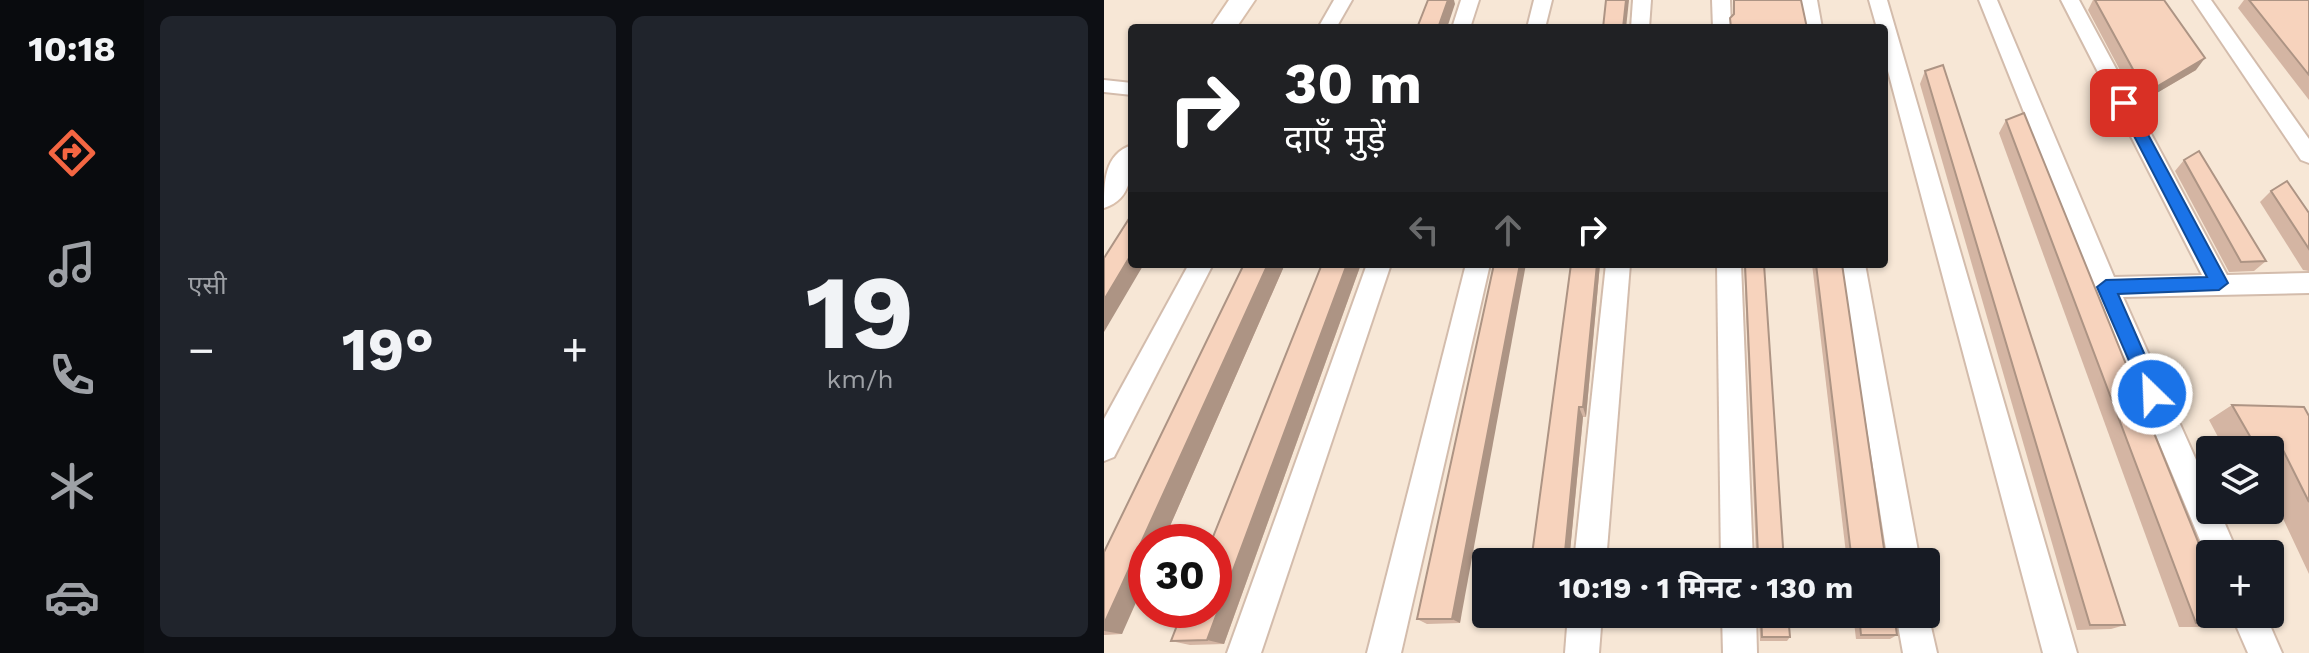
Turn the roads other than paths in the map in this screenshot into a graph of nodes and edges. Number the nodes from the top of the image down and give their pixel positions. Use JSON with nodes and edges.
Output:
{"nodes":[{"id":1,"x":1240,"y":0,"type":"edge"},
{"id":2,"x":1343,"y":0,"type":"edge"},
{"id":3,"x":1470,"y":0,"type":"edge"},
{"id":4,"x":1543,"y":0,"type":"edge"},
{"id":5,"x":1642,"y":0,"type":"edge"},
{"id":6,"x":1721,"y":0,"type":"edge"},
{"id":7,"x":1808,"y":0,"type":"edge"},
{"id":8,"x":1878,"y":0,"type":"edge"},
{"id":9,"x":1988,"y":0,"type":"edge"},
{"id":10,"x":2070,"y":0,"type":"edge"},
{"id":11,"x":2202,"y":0,"type":"edge"},
{"id":12,"x":1225,"y":24,"type":"edge"},
{"id":13,"x":1329,"y":24,"type":"edge"},
{"id":14,"x":1462,"y":24,"type":"edge"},
{"id":15,"x":1537,"y":24,"type":"edge"},
{"id":16,"x":1640,"y":24,"type":"edge"},
{"id":17,"x":1722,"y":24,"type":"edge"},
{"id":18,"x":1812,"y":24,"type":"edge"},
{"id":19,"x":1885,"y":24,"type":"edge"},
{"id":20,"x":1888,"y":36,"type":"edge"},
{"id":21,"x":1104,"y":86,"type":"edge"},
{"id":22,"x":1128,"y":89,"type":"edge"},
{"id":23,"x":2309,"y":155,"type":"edge"},
{"id":24,"x":1128,"y":162,"type":"edge"},
{"id":25,"x":1104,"y":196,"type":"edge"},
{"id":26,"x":1199,"y":268,"type":"edge"},
{"id":27,"x":1378,"y":268,"type":"edge"},
{"id":28,"x":1477,"y":268,"type":"edge"},
{"id":29,"x":1618,"y":268,"type":"edge"},
{"id":30,"x":1729,"y":268,"type":"edge"},
{"id":31,"x":1854,"y":268,"type":"edge"},
{"id":32,"x":2219,"y":283,"type":"junction"},
{"id":33,"x":2309,"y":283,"type":"edge"},
{"id":34,"x":2106,"y":287,"type":"junction"},
{"id":35,"x":1104,"y":447,"type":"edge"},
{"id":36,"x":2216,"y":540,"type":"edge"},
{"id":37,"x":1591,"y":548,"type":"edge"},
{"id":38,"x":1737,"y":548,"type":"edge"},
{"id":39,"x":1902,"y":548,"type":"edge"},
{"id":40,"x":1584,"y":628,"type":"edge"},
{"id":41,"x":1739,"y":628,"type":"edge"},
{"id":42,"x":1916,"y":628,"type":"edge"},
{"id":43,"x":2254,"y":628,"type":"edge"},
{"id":44,"x":1244,"y":653,"type":"edge"},
{"id":45,"x":1384,"y":653,"type":"edge"},
{"id":46,"x":1582,"y":653,"type":"edge"},
{"id":47,"x":1740,"y":653,"type":"edge"},
{"id":48,"x":1920,"y":653,"type":"edge"},
{"id":49,"x":2060,"y":653,"type":"edge"},
{"id":50,"x":2265,"y":653,"type":"edge"}],
"edges":[{"from":1,"to":12,"type":"street"},
{"from":2,"to":13,"type":"street"},
{"from":3,"to":14,"type":"street"},
{"from":4,"to":15,"type":"street"},
{"from":5,"to":16,"type":"street"},
{"from":6,"to":17,"type":"street"},
{"from":7,"to":18,"type":"street"},
{"from":8,"to":19,"type":"street"},
{"from":9,"to":34,"type":"street"},
{"from":10,"to":32,"type":"street"},
{"from":11,"to":23,"type":"street"},
{"from":20,"to":49,"type":"street"},
{"from":21,"to":22,"type":"street"},
{"from":24,"to":25,"type":"street"},
{"from":26,"to":35,"type":"street"},
{"from":27,"to":44,"type":"street"},
{"from":28,"to":45,"type":"street"},
{"from":29,"to":37,"type":"street"},
{"from":30,"to":38,"type":"street"},
{"from":31,"to":39,"type":"street"},
{"from":32,"to":33,"type":"street"},
{"from":32,"to":34,"type":"street"},
{"from":34,"to":36,"type":"street"},
{"from":40,"to":46,"type":"street"},
{"from":41,"to":47,"type":"street"},
{"from":42,"to":48,"type":"street"},
{"from":43,"to":50,"type":"street"}]}
